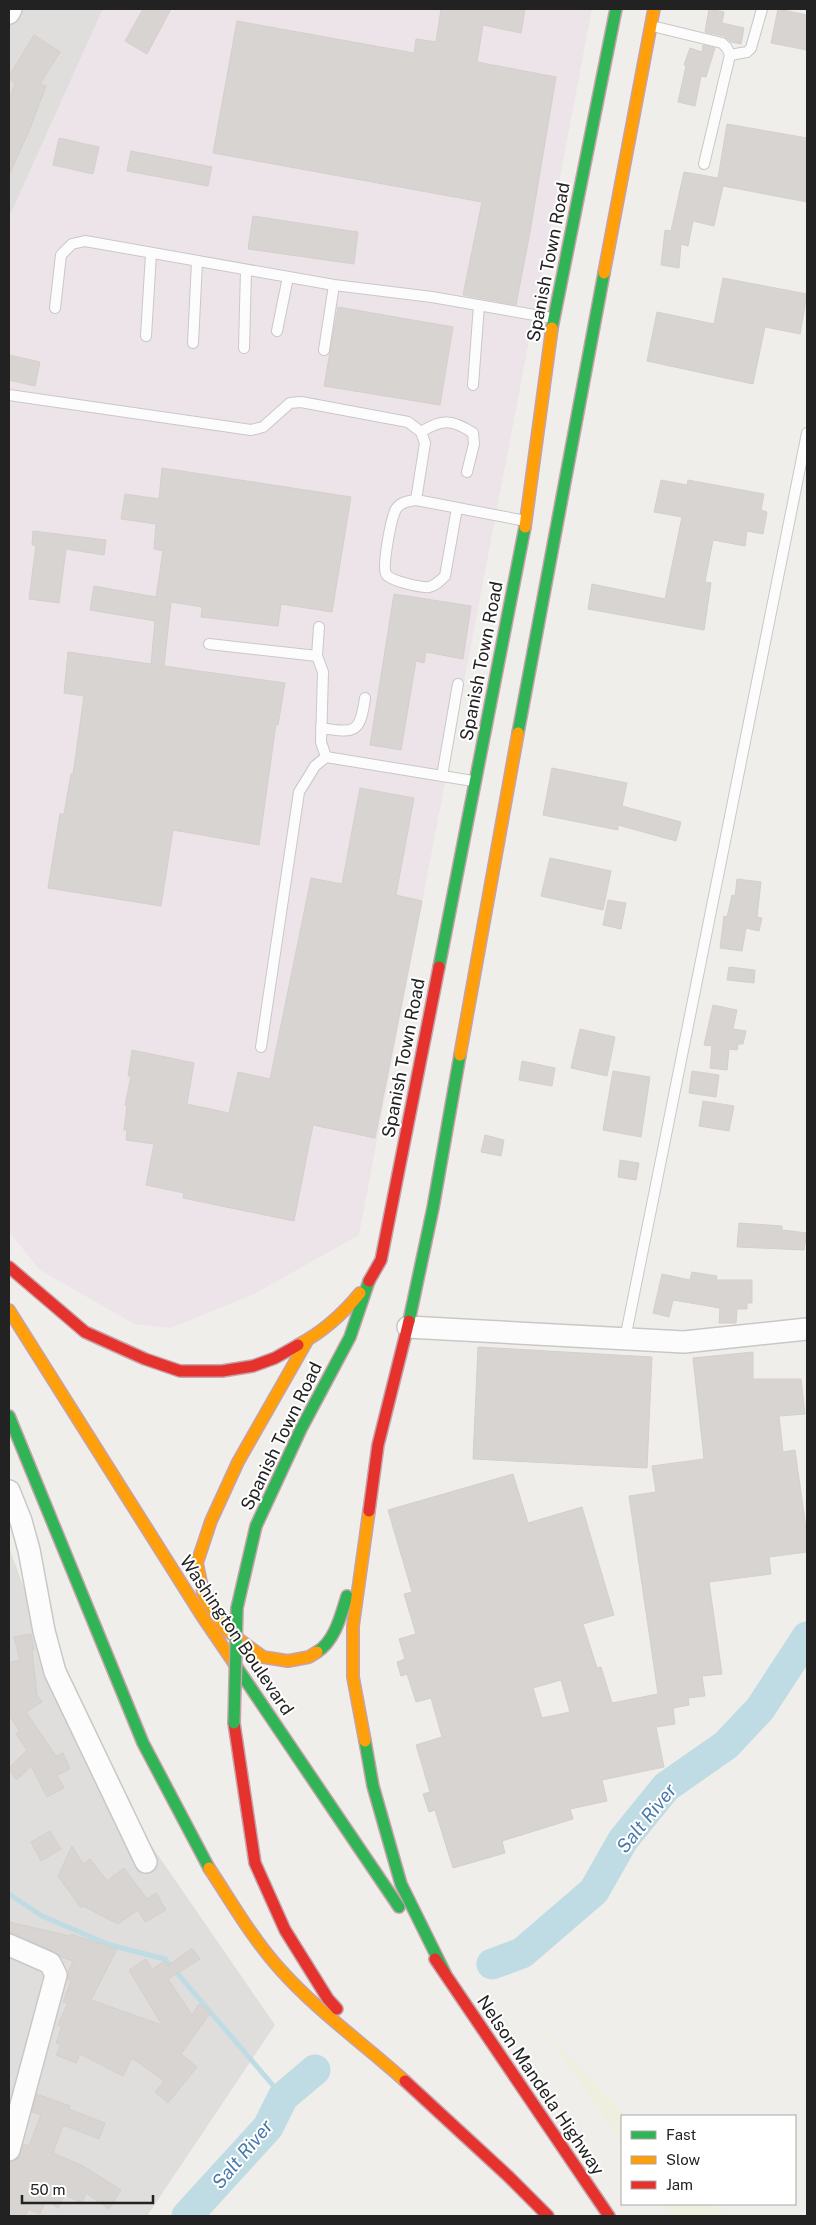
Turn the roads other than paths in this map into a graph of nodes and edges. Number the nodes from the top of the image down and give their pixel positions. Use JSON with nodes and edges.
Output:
{"nodes":[{"id":1,"x":10,"y":9,"type":"edge"},
{"id":2,"x":616,"y":9,"type":"edge"},
{"id":3,"x":654,"y":9,"type":"edge"},
{"id":4,"x":762,"y":9,"type":"edge"},
{"id":5,"x":9,"y":13,"type":"edge"},
{"id":6,"x":651,"y":26,"type":"junction"},
{"id":7,"x":730,"y":55,"type":"junction"},
{"id":8,"x":704,"y":164,"type":"dead end"},
{"id":9,"x":151,"y":254,"type":"junction"},
{"id":10,"x":197,"y":262,"type":"junction"},
{"id":11,"x":246,"y":270,"type":"junction"},
{"id":12,"x":288,"y":277,"type":"junction"},
{"id":13,"x":334,"y":285,"type":"junction"},
{"id":14,"x":478,"y":305,"type":"junction"},
{"id":15,"x":54,"y":308,"type":"dead end"},
{"id":16,"x":557,"y":319,"type":"junction"},
{"id":17,"x":578,"y":325,"type":"dead end"},
{"id":18,"x":595,"y":329,"type":"junction"},
{"id":19,"x":277,"y":331,"type":"dead end"},
{"id":20,"x":146,"y":336,"type":"dead end"},
{"id":21,"x":193,"y":343,"type":"dead end"},
{"id":22,"x":244,"y":348,"type":"dead end"},
{"id":23,"x":324,"y":350,"type":"dead end"},
{"id":24,"x":473,"y":385,"type":"dead end"},
{"id":25,"x":9,"y":395,"type":"edge"},
{"id":26,"x":421,"y":432,"type":"junction"},
{"id":27,"x":807,"y":433,"type":"edge"},
{"id":28,"x":467,"y":472,"type":"dead end"},
{"id":29,"x":416,"y":500,"type":"junction"},
{"id":30,"x":457,"y":508,"type":"junction"},
{"id":31,"x":526,"y":521,"type":"junction"},
{"id":32,"x":319,"y":628,"type":"dead end"},
{"id":33,"x":208,"y":644,"type":"dead end"},
{"id":34,"x":317,"y":656,"type":"junction"},
{"id":35,"x":458,"y":684,"type":"dead end"},
{"id":36,"x":365,"y":698,"type":"dead end"},
{"id":37,"x":321,"y":728,"type":"junction"},
{"id":38,"x":326,"y":756,"type":"junction"},
{"id":39,"x":442,"y":776,"type":"junction"},
{"id":40,"x":476,"y":781,"type":"junction"},
{"id":41,"x":261,"y":1047,"type":"dead end"},
{"id":42,"x":9,"y":1267,"type":"edge"},
{"id":43,"x":367,"y":1285,"type":"junction"},
{"id":44,"x":9,"y":1310,"type":"edge"},
{"id":45,"x":408,"y":1327,"type":"junction"},
{"id":46,"x":807,"y":1329,"type":"edge"},
{"id":47,"x":625,"y":1339,"type":"junction"},
{"id":48,"x":307,"y":1341,"type":"junction"},
{"id":49,"x":9,"y":1416,"type":"edge"},
{"id":50,"x":9,"y":1492,"type":"edge"},
{"id":51,"x":365,"y":1538,"type":"junction"},
{"id":52,"x":146,"y":1862,"type":"dead end"},
{"id":53,"x":9,"y":1944,"type":"edge"},
{"id":54,"x":444,"y":1973,"type":"junction"},
{"id":55,"x":380,"y":2059,"type":"junction"},
{"id":56,"x":9,"y":2150,"type":"edge"},
{"id":57,"x":548,"y":2216,"type":"edge"},
{"id":58,"x":609,"y":2216,"type":"edge"}],
"edges":[{"from":1,"to":5,"type":"street"},
{"from":2,"to":16,"type":"highway","name":"Spanish Town Road"},
{"from":3,"to":6,"type":"highway"},
{"from":4,"to":7,"type":"lane"},
{"from":6,"to":7,"type":"lane"},
{"from":6,"to":18,"type":"highway"},
{"from":7,"to":8,"type":"lane"},
{"from":9,"to":10,"type":"lane"},
{"from":9,"to":15,"type":"lane"},
{"from":9,"to":20,"type":"lane"},
{"from":10,"to":11,"type":"lane"},
{"from":10,"to":21,"type":"lane"},
{"from":11,"to":12,"type":"lane"},
{"from":11,"to":22,"type":"lane"},
{"from":12,"to":13,"type":"lane"},
{"from":12,"to":19,"type":"lane"},
{"from":13,"to":14,"type":"lane"},
{"from":13,"to":23,"type":"lane"},
{"from":14,"to":16,"type":"lane"},
{"from":14,"to":24,"type":"lane"},
{"from":16,"to":31,"type":"highway","name":"Spanish Town Road"},
{"from":17,"to":18,"type":"highway"},
{"from":18,"to":45,"type":"highway"},
{"from":25,"to":26,"type":"lane"},
{"from":26,"to":28,"type":"lane"},
{"from":26,"to":29,"type":"lane"},
{"from":27,"to":47,"type":"lane"},
{"from":29,"to":30,"type":"lane"},
{"from":29,"to":30,"type":"lane"},
{"from":30,"to":31,"type":"lane"},
{"from":31,"to":40,"type":"highway","name":"Spanish Town Road"},
{"from":32,"to":34,"type":"lane"},
{"from":33,"to":34,"type":"lane"},
{"from":34,"to":37,"type":"lane"},
{"from":35,"to":39,"type":"lane"},
{"from":36,"to":37,"type":"lane"},
{"from":37,"to":38,"type":"lane"},
{"from":38,"to":39,"type":"lane"},
{"from":38,"to":41,"type":"lane"},
{"from":39,"to":40,"type":"lane"},
{"from":40,"to":43,"type":"highway","name":"Spanish Town Road"},
{"from":42,"to":48,"type":"highway"},
{"from":43,"to":48,"type":"highway"},
{"from":43,"to":55,"type":"highway","name":"Spanish Town Road","bridge":true},
{"from":44,"to":54,"type":"highway","name":"Washington Boulevard"},
{"from":45,"to":47,"type":"street"},
{"from":45,"to":51,"type":"highway"},
{"from":46,"to":47,"type":"street"},
{"from":48,"to":51,"type":"highway"},
{"from":49,"to":55,"type":"highway"},
{"from":50,"to":52,"type":"street"},
{"from":51,"to":54,"type":"highway"},
{"from":53,"to":56,"type":"street"},
{"from":54,"to":58,"type":"highway","name":"Nelson Mandela Highway"},
{"from":55,"to":57,"type":"highway"}]}
